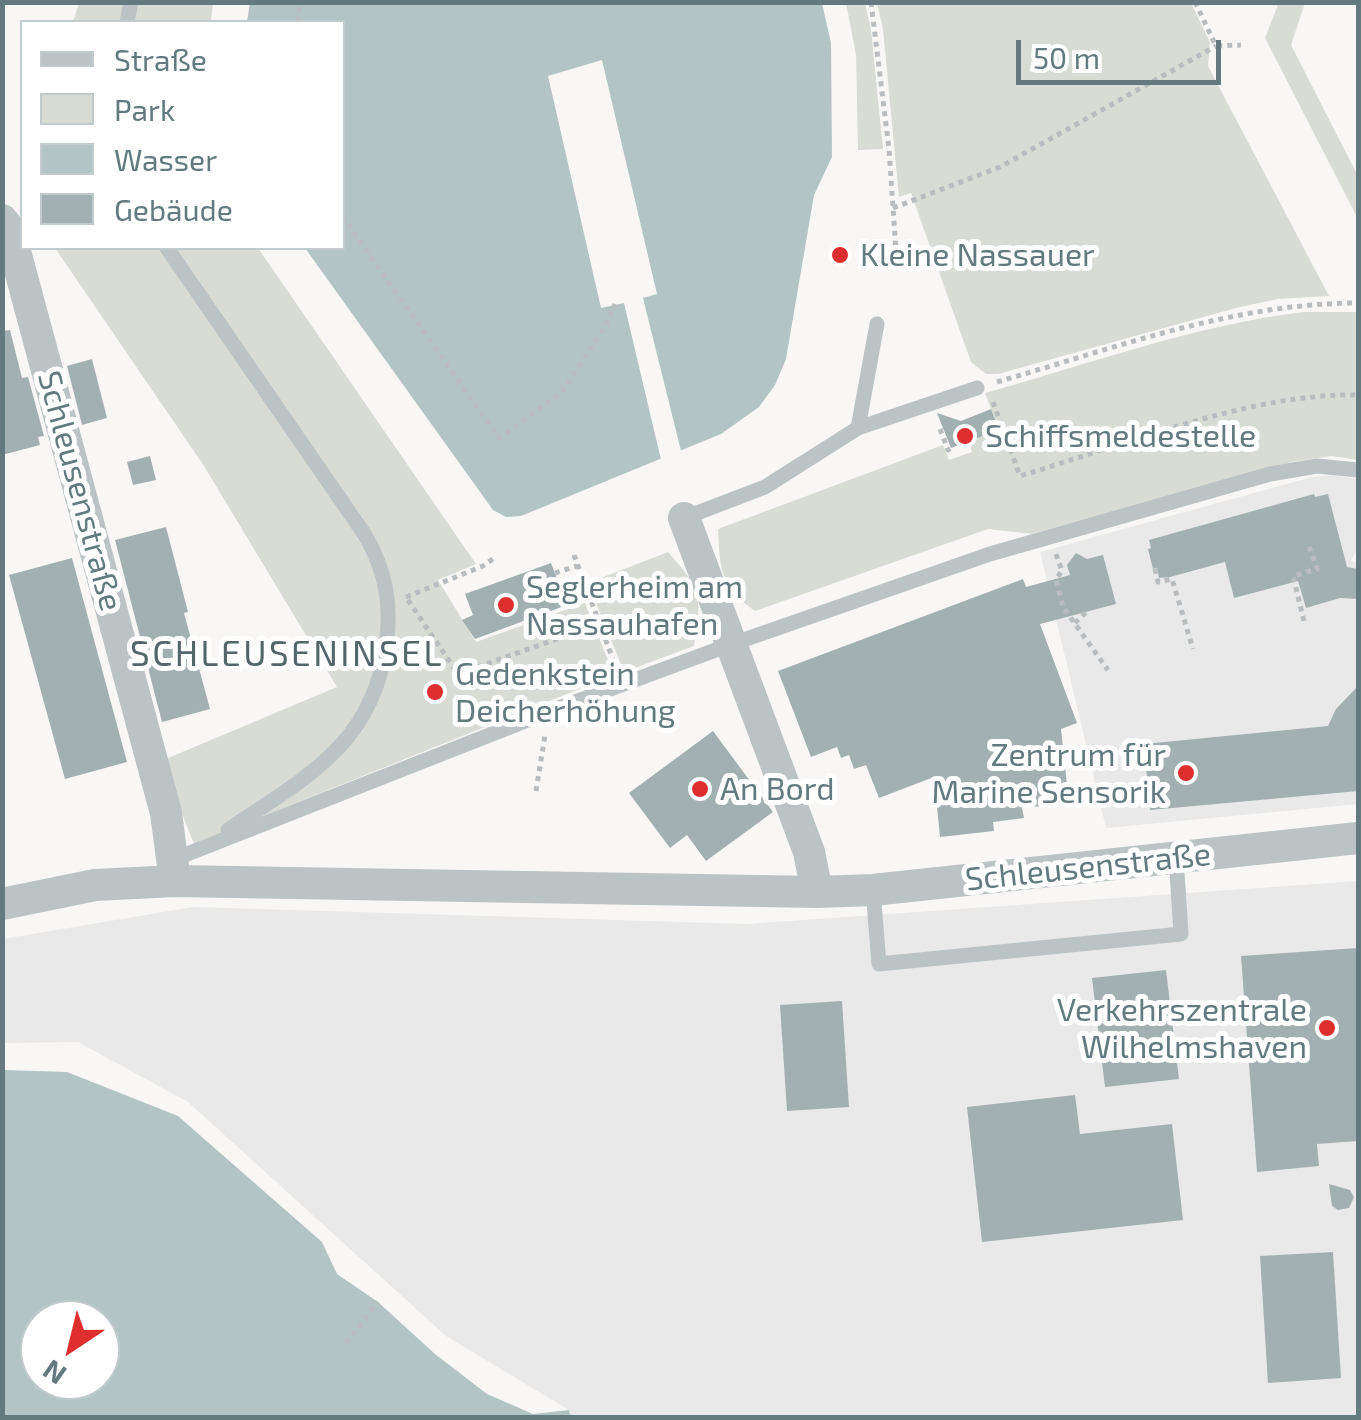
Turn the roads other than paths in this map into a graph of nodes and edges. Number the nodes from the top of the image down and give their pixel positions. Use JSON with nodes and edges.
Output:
{"nodes":[{"id":1,"x":2,"y":220,"type":"edge"},
{"id":2,"x":169,"y":250,"type":"edge"},
{"id":3,"x":877,"y":324,"type":"dead end"},
{"id":4,"x":982,"y":387,"type":"road end"},
{"id":5,"x":858,"y":428,"type":"junction"},
{"id":6,"x":1358,"y":470,"type":"edge"},
{"id":7,"x":684,"y":518,"type":"joint"},
{"id":8,"x":732,"y":644,"type":"junction"},
{"id":9,"x":1358,"y":838,"type":"edge"},
{"id":10,"x":208,"y":844,"type":"junction"},
{"id":11,"x":1176,"y":857,"type":"junction"},
{"id":12,"x":174,"y":871,"type":"junction"},
{"id":13,"x":874,"y":890,"type":"junction"},
{"id":14,"x":816,"y":892,"type":"junction"},
{"id":15,"x":2,"y":904,"type":"edge"}],
"edges":[{"from":1,"to":12,"type":"street","name":"Schleusenstraße"},
{"from":2,"to":10,"type":"lane"},
{"from":3,"to":5,"type":"lane"},
{"from":4,"to":5,"type":"lane"},
{"from":5,"to":7,"type":"lane"},
{"from":6,"to":8,"type":"lane"},
{"from":7,"to":8,"type":"street"},
{"from":8,"to":10,"type":"lane"},
{"from":8,"to":14,"type":"street"},
{"from":9,"to":11,"type":"street","name":"Schleusenstraße"},
{"from":10,"to":12,"type":"lane"},
{"from":11,"to":13,"type":"street","name":"Schleusenstraße"},
{"from":11,"to":13,"type":"lane"},
{"from":12,"to":14,"type":"street","name":"Schleusenstraße"},
{"from":12,"to":15,"type":"street","name":"Schleusenstraße"},
{"from":13,"to":14,"type":"street","name":"Schleusenstraße"}]}
